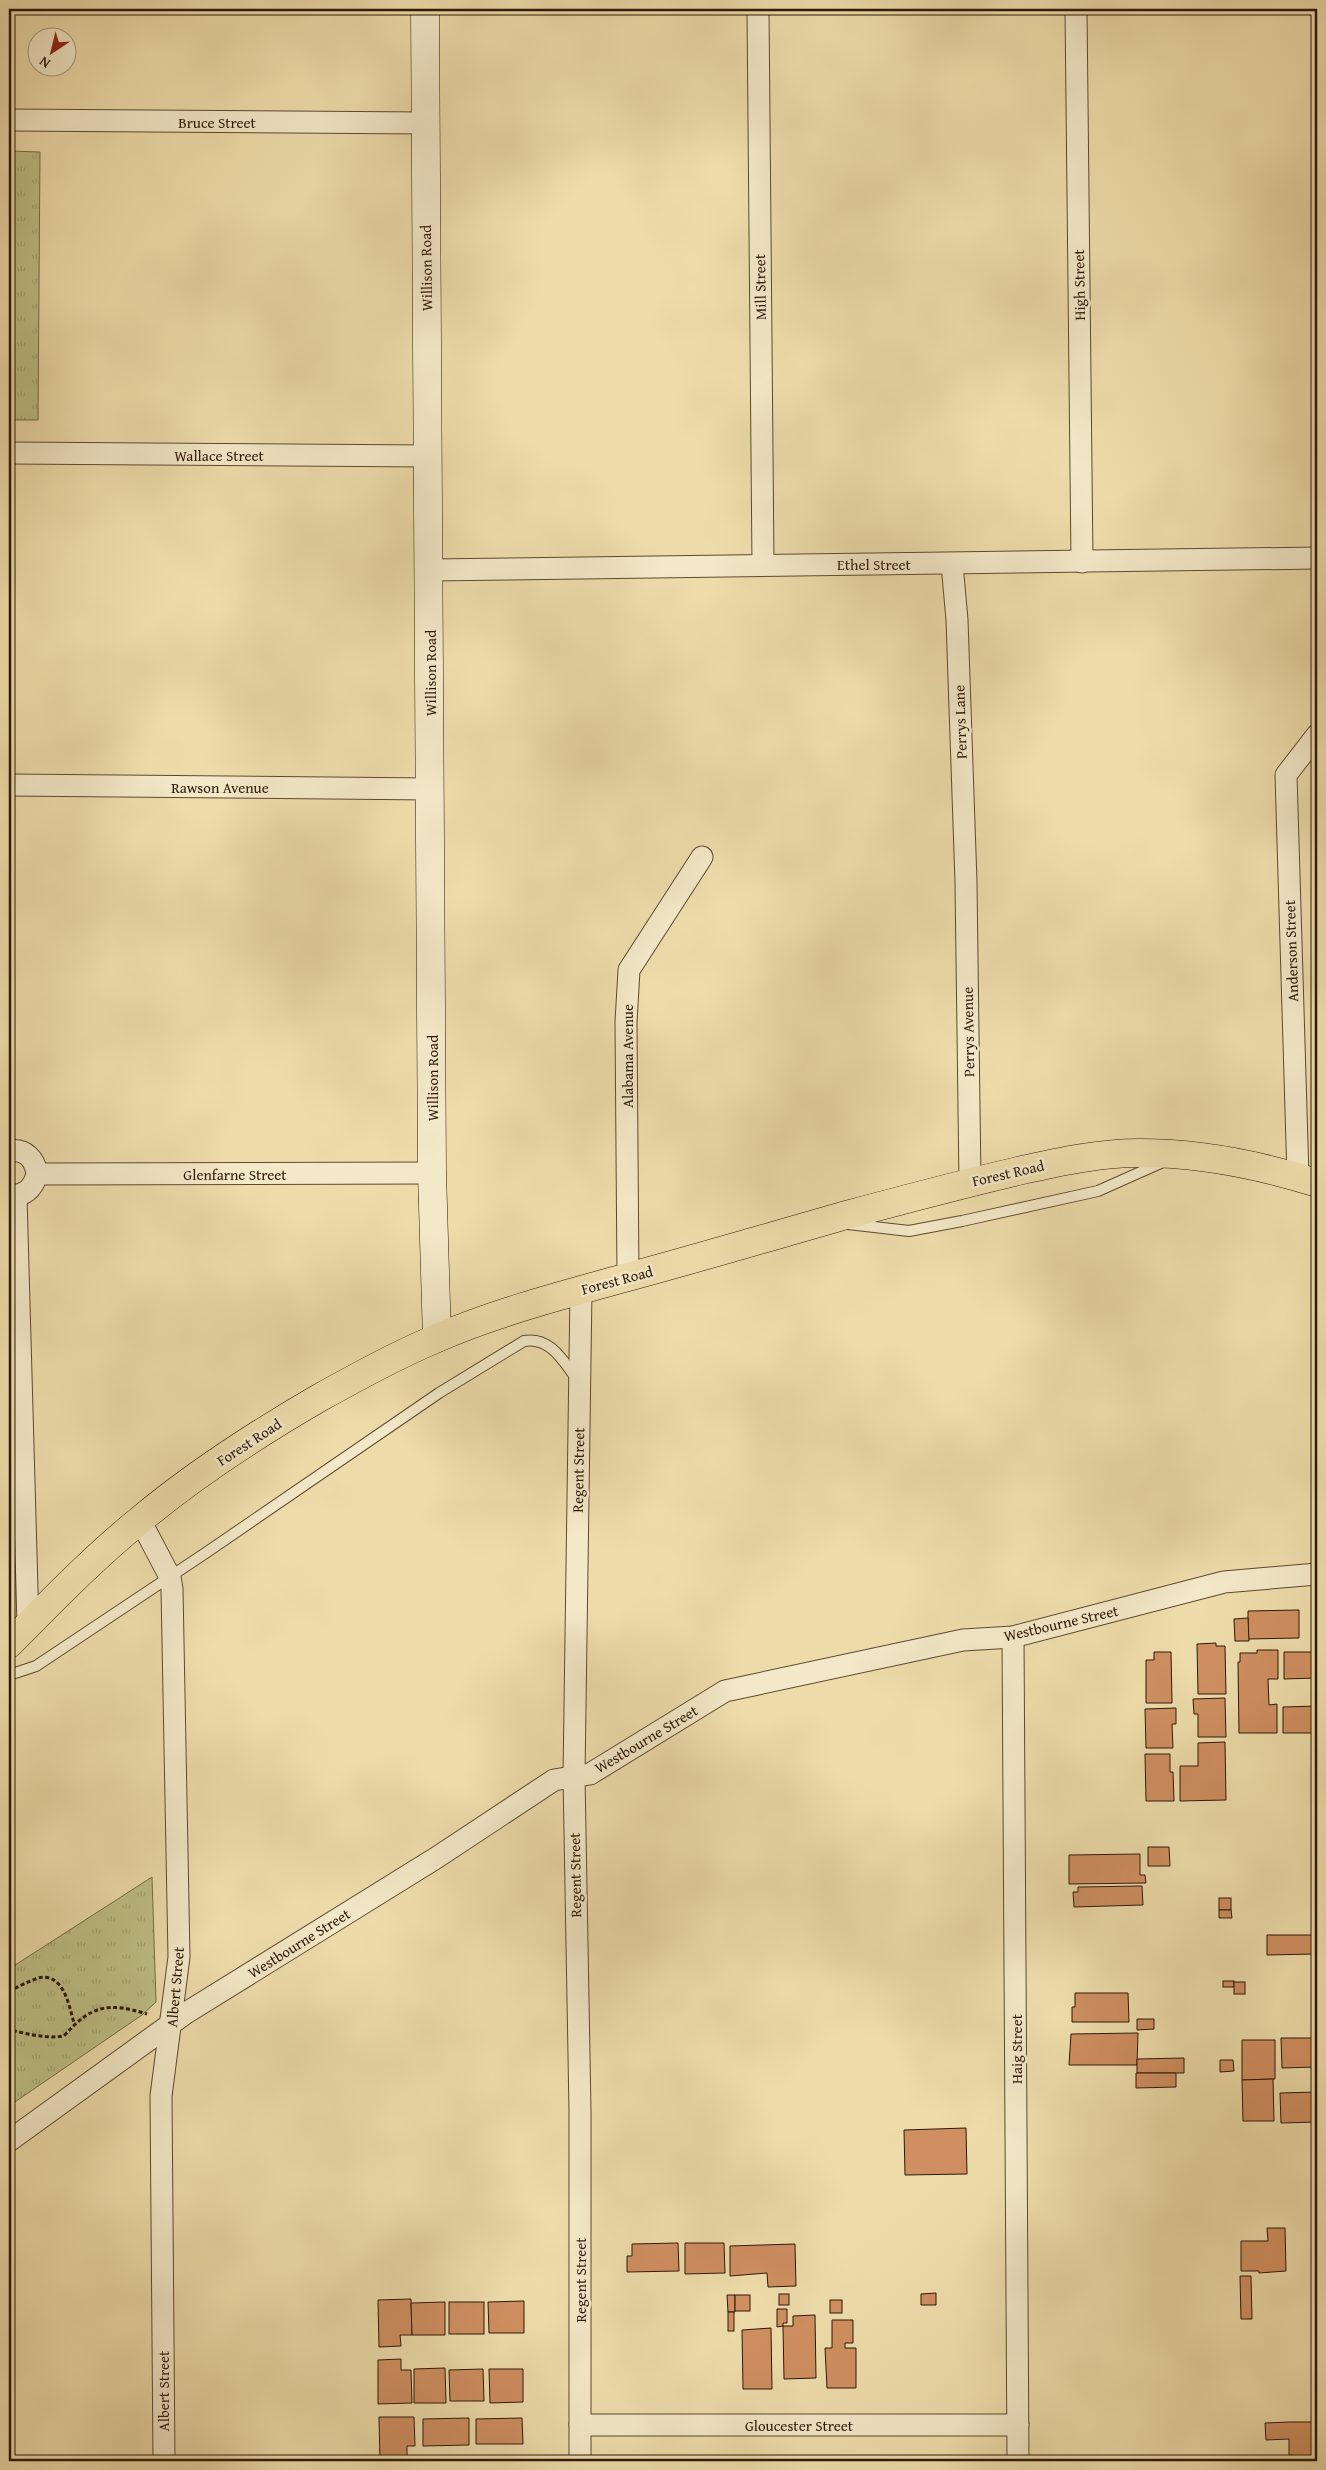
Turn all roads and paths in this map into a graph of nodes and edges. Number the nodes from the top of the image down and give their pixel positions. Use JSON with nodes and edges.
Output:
{"nodes":[{"id":1,"x":425,"y":9,"type":"edge"},
{"id":2,"x":758,"y":9,"type":"edge"},
{"id":3,"x":1076,"y":9,"type":"edge"},
{"id":4,"x":9,"y":120,"type":"edge"},
{"id":5,"x":424,"y":123,"type":"junction"},
{"id":6,"x":9,"y":453,"type":"edge"},
{"id":7,"x":429,"y":456,"type":"junction"},
{"id":8,"x":1317,"y":558,"type":"edge"},
{"id":9,"x":1082,"y":562,"type":"junction"},
{"id":10,"x":952,"y":564,"type":"junction"},
{"id":11,"x":763,"y":565,"type":"junction"},
{"id":12,"x":430,"y":570,"type":"junction"},
{"id":13,"x":1317,"y":735,"type":"edge"},
{"id":14,"x":9,"y":785,"type":"edge"},
{"id":15,"x":431,"y":790,"type":"junction"},
{"id":16,"x":702,"y":857,"type":"dead end"},
{"id":17,"x":966,"y":882,"type":"joint"},
{"id":18,"x":9,"y":1151,"type":"edge"},
{"id":19,"x":1177,"y":1155,"type":"junction"},
{"id":20,"x":432,"y":1173,"type":"junction"},
{"id":21,"x":37,"y":1174,"type":"junction"},
{"id":22,"x":1308,"y":1180,"type":"edge"},
{"id":23,"x":970,"y":1182,"type":"junction"},
{"id":24,"x":12,"y":1196,"type":"edge"},
{"id":25,"x":824,"y":1222,"type":"junction"},
{"id":26,"x":628,"y":1277,"type":"junction"},
{"id":27,"x":581,"y":1290,"type":"junction"},
{"id":28,"x":437,"y":1338,"type":"junction"},
{"id":29,"x":579,"y":1380,"type":"junction"},
{"id":30,"x":140,"y":1520,"type":"junction"},
{"id":31,"x":1317,"y":1574,"type":"edge"},
{"id":32,"x":170,"y":1576,"type":"junction"},
{"id":33,"x":28,"y":1625,"type":"junction"},
{"id":34,"x":1013,"y":1637,"type":"junction"},
{"id":35,"x":9,"y":1644,"type":"edge"},
{"id":36,"x":9,"y":1675,"type":"edge"},
{"id":37,"x":574,"y":1776,"type":"junction"},
{"id":38,"x":9,"y":1991,"type":"edge"},
{"id":39,"x":147,"y":2014,"type":"dead end"},
{"id":40,"x":74,"y":2024,"type":"junction"},
{"id":41,"x":172,"y":2024,"type":"junction"},
{"id":42,"x":9,"y":2026,"type":"edge"},
{"id":43,"x":9,"y":2141,"type":"edge"},
{"id":44,"x":580,"y":2425,"type":"junction"},
{"id":45,"x":1018,"y":2425,"type":"junction"},
{"id":46,"x":164,"y":2461,"type":"edge"},
{"id":47,"x":580,"y":2461,"type":"edge"},
{"id":48,"x":1018,"y":2461,"type":"edge"}],
"edges":[{"from":1,"to":5,"type":"main road","name":"Willison Road"},
{"from":2,"to":11,"type":"street","name":"Mill Street"},
{"from":3,"to":9,"type":"street","name":"High Street"},
{"from":4,"to":5,"type":"street","name":"Bruce Street"},
{"from":5,"to":7,"type":"main road","name":"Willison Road"},
{"from":6,"to":7,"type":"street","name":"Wallace Street"},
{"from":7,"to":12,"type":"main road","name":"Willison Road"},
{"from":8,"to":9,"type":"street","name":"Ethel Street"},
{"from":9,"to":10,"type":"street","name":"Ethel Street"},
{"from":10,"to":11,"type":"street","name":"Ethel Street"},
{"from":10,"to":17,"type":"street","name":"Perrys Lane"},
{"from":11,"to":12,"type":"street","name":"Ethel Street"},
{"from":12,"to":15,"type":"main road","name":"Willison Road"},
{"from":13,"to":22,"type":"street","name":"Anderson Street"},
{"from":14,"to":15,"type":"street","name":"Rawson Avenue"},
{"from":15,"to":20,"type":"main road","name":"Willison Road"},
{"from":16,"to":26,"type":"street","name":"Alabama Avenue"},
{"from":17,"to":23,"type":"street","name":"Perrys Avenue"},
{"from":18,"to":21,"type":"street"},
{"from":19,"to":22,"type":"main road","name":"Forest Road"},
{"from":19,"to":23,"type":"main road","name":"Forest Road"},
{"from":19,"to":25,"type":"lane"},
{"from":20,"to":21,"type":"street","name":"Glenfarne Street"},
{"from":20,"to":28,"type":"main road","name":"Willison Road"},
{"from":21,"to":24,"type":"street"},
{"from":23,"to":25,"type":"main road","name":"Forest Road"},
{"from":24,"to":33,"type":"street"},
{"from":25,"to":26,"type":"main road","name":"Forest Road"},
{"from":26,"to":27,"type":"main road","name":"Forest Road"},
{"from":27,"to":28,"type":"main road","name":"Forest Road"},
{"from":27,"to":29,"type":"street","name":"Regent Street"},
{"from":28,"to":30,"type":"main road","name":"Forest Road"},
{"from":29,"to":32,"type":"lane"},
{"from":29,"to":37,"type":"street","name":"Regent Street"},
{"from":30,"to":32,"type":"street","name":"Albert Street"},
{"from":30,"to":33,"type":"main road","name":"Forest Road"},
{"from":31,"to":34,"type":"street","name":"Westbourne Street"},
{"from":32,"to":36,"type":"lane"},
{"from":32,"to":41,"type":"street","name":"Albert Street"},
{"from":33,"to":35,"type":"main road","name":"Forest Road"},
{"from":34,"to":37,"type":"street","name":"Westbourne Street"},
{"from":34,"to":45,"type":"street","name":"Haig Street"},
{"from":37,"to":41,"type":"street","name":"Westbourne Street"},
{"from":37,"to":44,"type":"street","name":"Regent Street"},
{"from":38,"to":40,"type":"path"},
{"from":39,"to":40,"type":"path"},
{"from":40,"to":42,"type":"path"},
{"from":41,"to":43,"type":"street","name":"Westbourne Street"},
{"from":41,"to":46,"type":"street","name":"Albert Street"},
{"from":44,"to":45,"type":"street","name":"Gloucester Street"},
{"from":44,"to":47,"type":"street","name":"Regent Street"},
{"from":45,"to":48,"type":"street","name":"Haig Street"}]}
